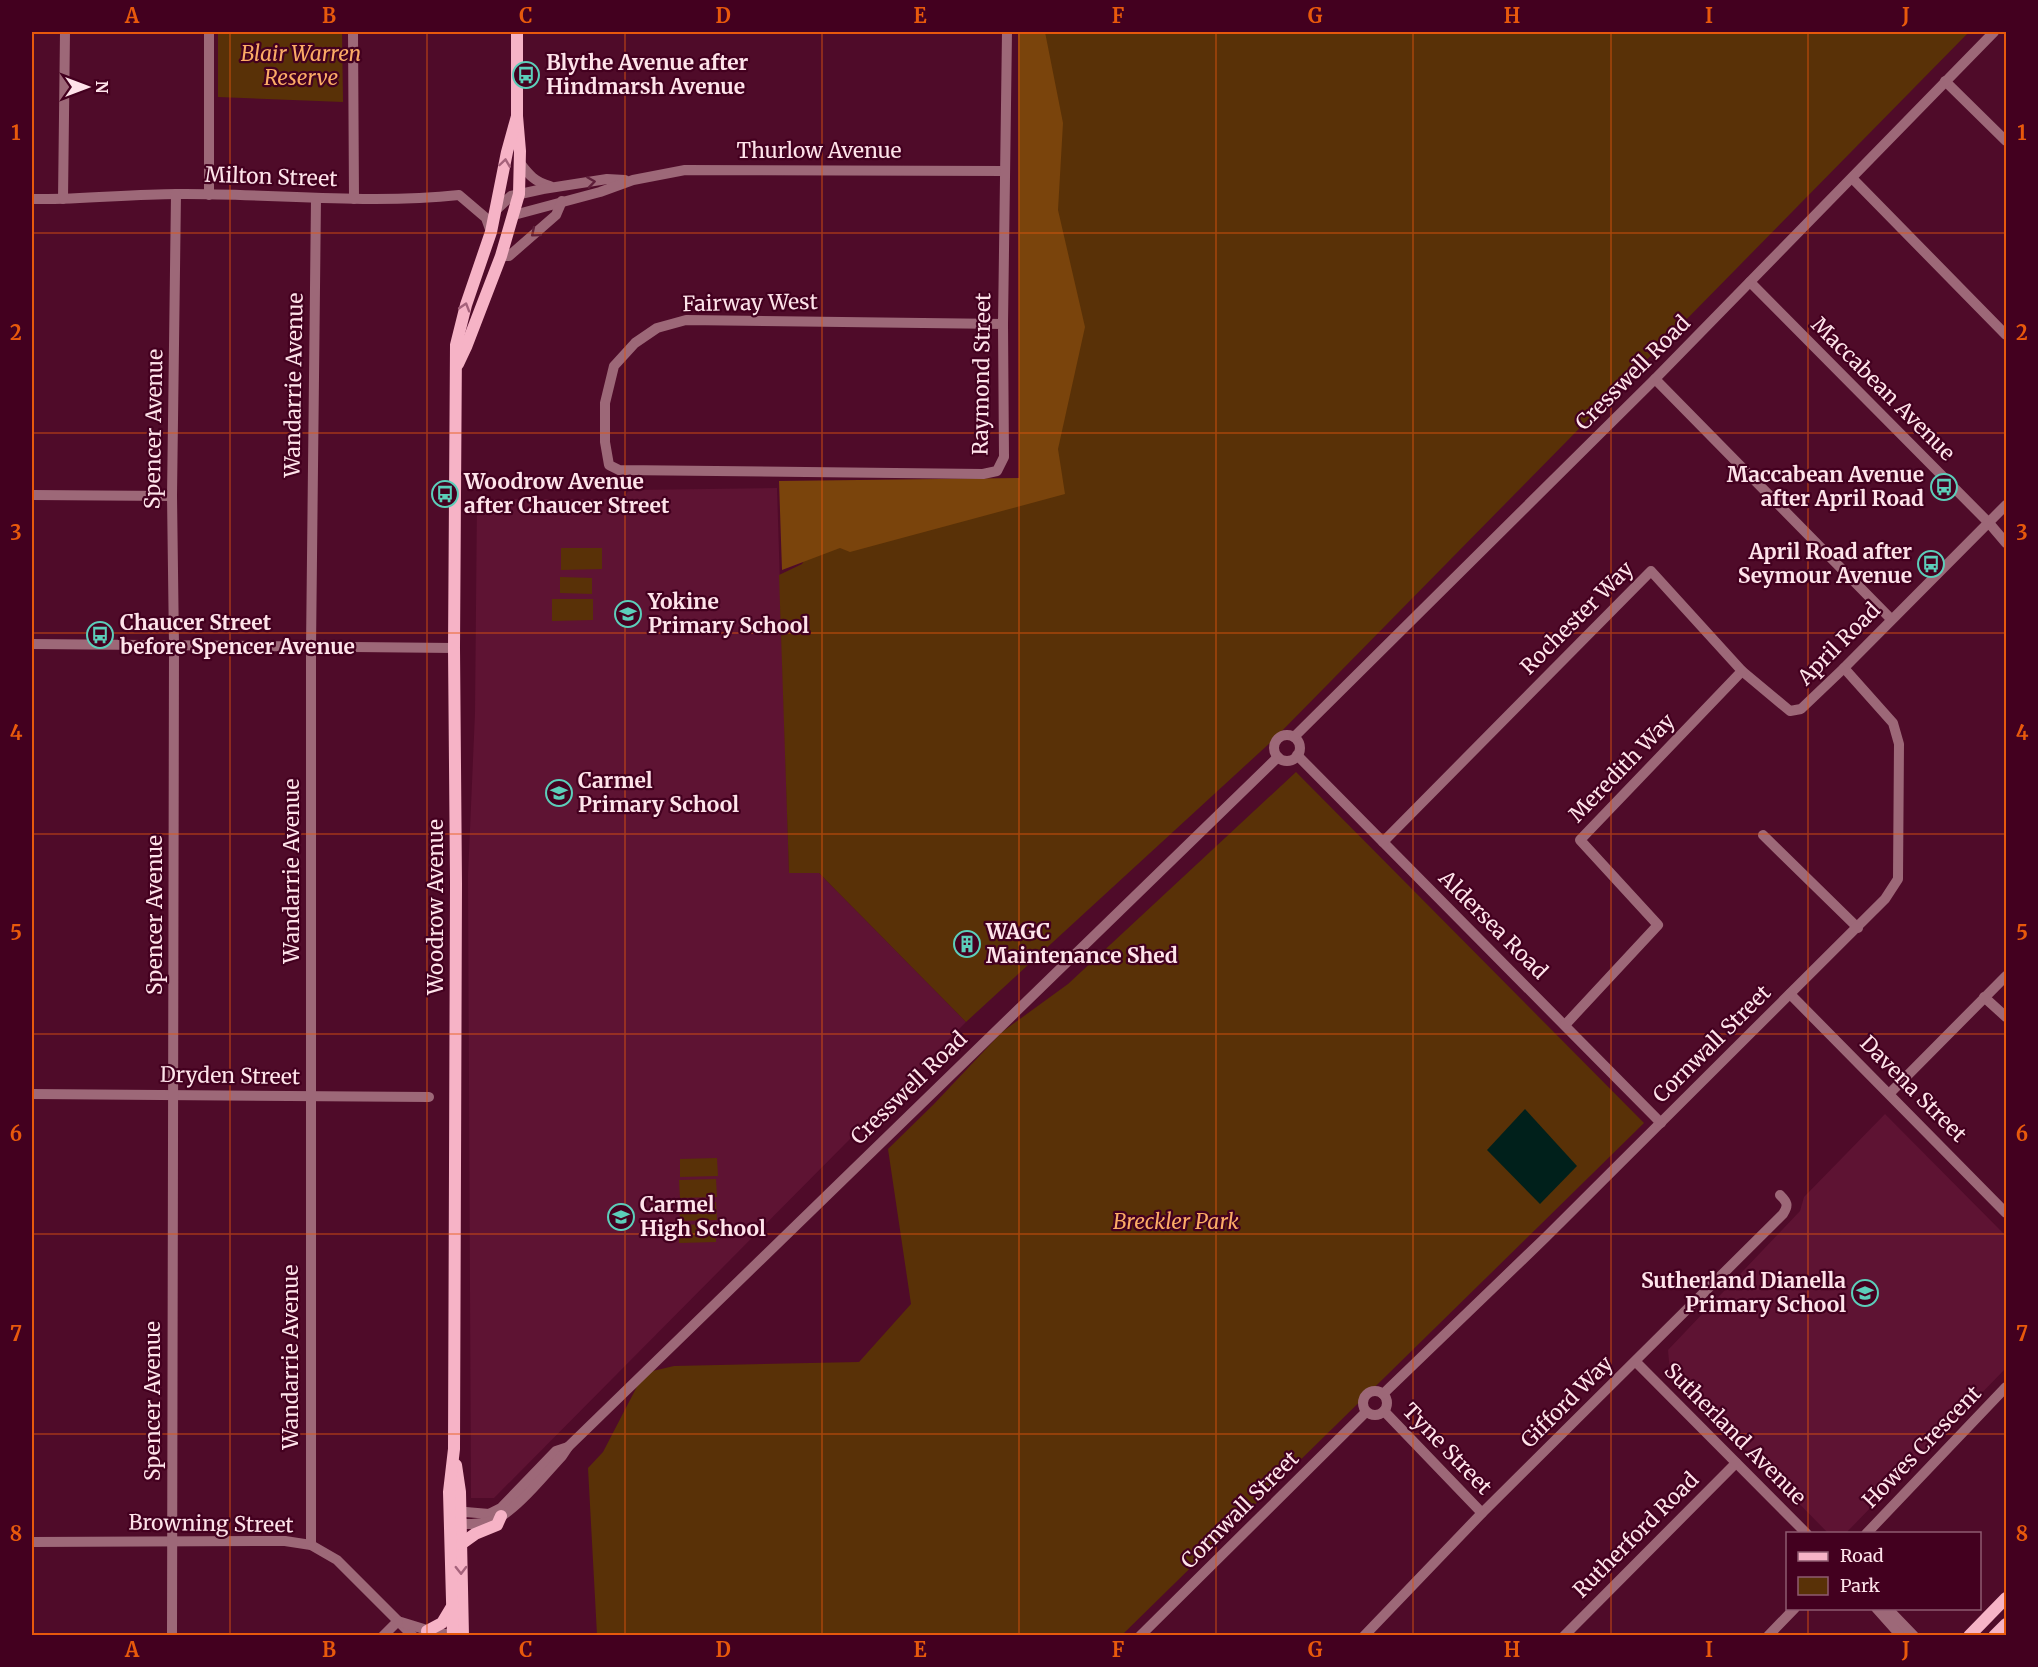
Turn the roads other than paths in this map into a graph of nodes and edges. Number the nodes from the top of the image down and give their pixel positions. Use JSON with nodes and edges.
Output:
{"nodes":[{"id":1,"x":64,"y":32,"type":"edge"},
{"id":2,"x":209,"y":32,"type":"edge"},
{"id":3,"x":353,"y":32,"type":"edge"},
{"id":4,"x":517,"y":32,"type":"edge"},
{"id":5,"x":1007,"y":32,"type":"edge"},
{"id":6,"x":1994,"y":32,"type":"edge"},
{"id":7,"x":1945,"y":81,"type":"junction"},
{"id":8,"x":517,"y":117,"type":"junction"},
{"id":9,"x":2007,"y":141,"type":"edge"},
{"id":10,"x":520,"y":163,"type":"junction"},
{"id":11,"x":1005,"y":171,"type":"junction"},
{"id":12,"x":1852,"y":178,"type":"junction"},
{"id":13,"x":633,"y":180,"type":"junction"},
{"id":14,"x":554,"y":187,"type":"junction"},
{"id":15,"x":176,"y":194,"type":"junction"},
{"id":16,"x":519,"y":194,"type":"junction"},
{"id":17,"x":209,"y":195,"type":"junction"},
{"id":18,"x":316,"y":198,"type":"junction"},
{"id":19,"x":32,"y":199,"type":"edge"},
{"id":20,"x":63,"y":199,"type":"junction"},
{"id":21,"x":354,"y":199,"type":"junction"},
{"id":22,"x":562,"y":201,"type":"junction"},
{"id":23,"x":497,"y":209,"type":"junction"},
{"id":24,"x":514,"y":215,"type":"junction"},
{"id":25,"x":491,"y":232,"type":"junction"},
{"id":26,"x":501,"y":256,"type":"junction"},
{"id":27,"x":1750,"y":282,"type":"junction"},
{"id":28,"x":1003,"y":324,"type":"junction"},
{"id":29,"x":2007,"y":335,"type":"edge"},
{"id":30,"x":457,"y":365,"type":"junction"},
{"id":31,"x":1656,"y":380,"type":"junction"},
{"id":32,"x":609,"y":465,"type":"joint"},
{"id":33,"x":32,"y":495,"type":"edge"},
{"id":34,"x":172,"y":496,"type":"junction"},
{"id":35,"x":2007,"y":505,"type":"edge"},
{"id":36,"x":1989,"y":523,"type":"junction"},
{"id":37,"x":2007,"y":543,"type":"edge"},
{"id":38,"x":1891,"y":619,"type":"junction"},
{"id":39,"x":32,"y":644,"type":"edge"},
{"id":40,"x":174,"y":645,"type":"junction"},
{"id":41,"x":311,"y":647,"type":"junction"},
{"id":42,"x":454,"y":648,"type":"junction"},
{"id":43,"x":1844,"y":668,"type":"junction"},
{"id":44,"x":1742,"y":671,"type":"junction"},
{"id":45,"x":1801,"y":709,"type":"joint"},
{"id":46,"x":1294,"y":737,"type":"junction"},
{"id":47,"x":1297,"y":755,"type":"junction"},
{"id":48,"x":1278,"y":757,"type":"junction"},
{"id":49,"x":1763,"y":835,"type":"dead end"},
{"id":50,"x":1383,"y":842,"type":"junction"},
{"id":51,"x":1858,"y":928,"type":"junction"},
{"id":52,"x":2007,"y":976,"type":"edge"},
{"id":53,"x":1790,"y":994,"type":"junction"},
{"id":54,"x":1984,"y":996,"type":"junction"},
{"id":55,"x":2007,"y":1017,"type":"edge"},
{"id":56,"x":1565,"y":1025,"type":"junction"},
{"id":57,"x":1890,"y":1093,"type":"junction"},
{"id":58,"x":32,"y":1094,"type":"edge"},
{"id":59,"x":174,"y":1095,"type":"junction"},
{"id":60,"x":311,"y":1096,"type":"junction"},
{"id":61,"x":429,"y":1097,"type":"dead end"},
{"id":62,"x":1661,"y":1122,"type":"junction"},
{"id":63,"x":1780,"y":1195,"type":"dead end"},
{"id":64,"x":2007,"y":1213,"type":"edge"},
{"id":65,"x":1636,"y":1362,"type":"junction"},
{"id":66,"x":2007,"y":1387,"type":"edge"},
{"id":67,"x":1383,"y":1394,"type":"junction"},
{"id":68,"x":1384,"y":1411,"type":"junction"},
{"id":69,"x":1366,"y":1412,"type":"junction"},
{"id":70,"x":568,"y":1447,"type":"junction"},
{"id":71,"x":1736,"y":1463,"type":"junction"},
{"id":72,"x":1482,"y":1513,"type":"junction"},
{"id":73,"x":501,"y":1516,"type":"junction"},
{"id":74,"x":455,"y":1518,"type":"junction"},
{"id":75,"x":1806,"y":1532,"type":"edge"},
{"id":76,"x":1867,"y":1532,"type":"edge"},
{"id":77,"x":32,"y":1542,"type":"edge"},
{"id":78,"x":172,"y":1542,"type":"junction"},
{"id":79,"x":461,"y":1544,"type":"junction"},
{"id":80,"x":311,"y":1545,"type":"junction"},
{"id":81,"x":2007,"y":1598,"type":"edge"},
{"id":82,"x":451,"y":1608,"type":"junction"},
{"id":83,"x":1793,"y":1610,"type":"edge"},
{"id":84,"x":1879,"y":1610,"type":"edge"},
{"id":85,"x":1888,"y":1610,"type":"edge"},
{"id":86,"x":398,"y":1621,"type":"junction"},
{"id":87,"x":1895,"y":1622,"type":"junction"},
{"id":88,"x":2007,"y":1624,"type":"edge"},
{"id":89,"x":427,"y":1630,"type":"junction"},
{"id":90,"x":172,"y":1635,"type":"edge"},
{"id":91,"x":383,"y":1635,"type":"edge"},
{"id":92,"x":413,"y":1635,"type":"edge"},
{"id":93,"x":458,"y":1635,"type":"edge"},
{"id":94,"x":1140,"y":1635,"type":"edge"},
{"id":95,"x":1364,"y":1635,"type":"edge"},
{"id":96,"x":1564,"y":1635,"type":"edge"},
{"id":97,"x":1768,"y":1635,"type":"edge"},
{"id":98,"x":1901,"y":1635,"type":"edge"},
{"id":99,"x":1914,"y":1635,"type":"edge"},
{"id":100,"x":1969,"y":1635,"type":"edge"},
{"id":101,"x":1994,"y":1635,"type":"edge"}],
"edges":[{"from":1,"to":20,"type":"street"},
{"from":2,"to":17,"type":"street"},
{"from":3,"to":21,"type":"street"},
{"from":4,"to":8,"type":"main road"},
{"from":5,"to":11,"type":"street","name":"Raymond Street"},
{"from":6,"to":7,"type":"street","name":"Cresswell Road"},
{"from":7,"to":9,"type":"street"},
{"from":7,"to":12,"type":"street","name":"Cresswell Road"},
{"from":8,"to":10,"type":"main road","name":"Woodrow Avenue"},
{"from":23,"to":8,"type":"main road","name":"Woodrow Avenue","one_way":true},
{"from":10,"to":14,"type":"street"},
{"from":10,"to":16,"type":"main road","name":"Woodrow Avenue"},
{"from":11,"to":13,"type":"street","name":"Thurlow Avenue"},
{"from":11,"to":28,"type":"street","name":"Raymond Street"},
{"from":12,"to":27,"type":"street","name":"Cresswell Road"},
{"from":12,"to":29,"type":"street"},
{"from":14,"to":13,"type":"street","name":"Thurlow Avenue","one_way":true},
{"from":13,"to":22,"type":"street","name":"Thurlow Avenue"},
{"from":14,"to":16,"type":"street","name":"Thurlow Avenue"},
{"from":15,"to":17,"type":"street","name":"Milton Street"},
{"from":15,"to":20,"type":"street","name":"Milton Street"},
{"from":15,"to":34,"type":"street","name":"Spencer Avenue"},
{"from":16,"to":23,"type":"street","name":"Thurlow Avenue"},
{"from":16,"to":24,"type":"main road","name":"Woodrow Avenue"},
{"from":17,"to":18,"type":"street","name":"Milton Street"},
{"from":18,"to":21,"type":"street","name":"Milton Street"},
{"from":18,"to":41,"type":"street","name":"Wandarrie Avenue"},
{"from":19,"to":20,"type":"street","name":"Milton Street"},
{"from":21,"to":25,"type":"street","name":"Milton Street"},
{"from":22,"to":24,"type":"street","name":"Thurlow Avenue"},
{"from":22,"to":26,"type":"street","one_way":true},
{"from":23,"to":25,"type":"main road","name":"Woodrow Avenue"},
{"from":24,"to":26,"type":"main road","name":"Woodrow Avenue"},
{"from":30,"to":25,"type":"main road","name":"Woodrow Avenue","one_way":true},
{"from":26,"to":30,"type":"main road","name":"Woodrow Avenue"},
{"from":27,"to":31,"type":"street","name":"Cresswell Road"},
{"from":27,"to":36,"type":"street","name":"Maccabean Avenue"},
{"from":28,"to":32,"type":"street","name":"Fairway West"},
{"from":28,"to":32,"type":"street","name":"Raymond Street"},
{"from":30,"to":42,"type":"main road","name":"Woodrow Avenue"},
{"from":31,"to":38,"type":"street"},
{"from":31,"to":46,"type":"street","name":"Cresswell Road"},
{"from":33,"to":34,"type":"street"},
{"from":34,"to":40,"type":"street","name":"Spencer Avenue"},
{"from":35,"to":36,"type":"street","name":"April Road"},
{"from":36,"to":37,"type":"street","name":"Maccabean Avenue"},
{"from":36,"to":38,"type":"street","name":"April Road"},
{"from":38,"to":43,"type":"street","name":"April Road"},
{"from":39,"to":40,"type":"street"},
{"from":40,"to":41,"type":"street"},
{"from":40,"to":59,"type":"street","name":"Spencer Avenue"},
{"from":41,"to":42,"type":"street"},
{"from":41,"to":60,"type":"street","name":"Wandarrie Avenue"},
{"from":42,"to":74,"type":"main road","name":"Woodrow Avenue"},
{"from":43,"to":45,"type":"street","name":"April Road"},
{"from":43,"to":51,"type":"street","name":"Cornwall Street"},
{"from":44,"to":45,"type":"street","name":"Rochester Way"},
{"from":44,"to":50,"type":"street","name":"Rochester Way"},
{"from":44,"to":56,"type":"street","name":"Meredith Way"},
{"from":46,"to":47,"type":"street"},
{"from":46,"to":48,"type":"street","name":"Cresswell Road"},
{"from":47,"to":48,"type":"street"},
{"from":47,"to":50,"type":"street","name":"Aldersea Road"},
{"from":48,"to":70,"type":"street","name":"Cresswell Road"},
{"from":49,"to":51,"type":"street"},
{"from":50,"to":56,"type":"street","name":"Aldersea Road"},
{"from":51,"to":53,"type":"street","name":"Cornwall Street"},
{"from":52,"to":54,"type":"street"},
{"from":53,"to":57,"type":"street","name":"Davena Street"},
{"from":53,"to":62,"type":"street","name":"Cornwall Street"},
{"from":54,"to":55,"type":"street"},
{"from":54,"to":57,"type":"street"},
{"from":56,"to":62,"type":"street","name":"Aldersea Road"},
{"from":57,"to":64,"type":"street","name":"Davena Street"},
{"from":58,"to":59,"type":"street","name":"Dryden Street"},
{"from":59,"to":60,"type":"street","name":"Dryden Street"},
{"from":59,"to":78,"type":"street","name":"Spencer Avenue"},
{"from":60,"to":61,"type":"street","name":"Dryden Street"},
{"from":60,"to":80,"type":"street","name":"Wandarrie Avenue"},
{"from":62,"to":67,"type":"street","name":"Cornwall Street"},
{"from":63,"to":65,"type":"street","name":"Gifford Way"},
{"from":65,"to":71,"type":"street","name":"Sutherland Avenue"},
{"from":65,"to":72,"type":"street","name":"Gifford Way"},
{"from":66,"to":76,"type":"street","name":"Howes Crescent"},
{"from":67,"to":68,"type":"street"},
{"from":67,"to":69,"type":"street"},
{"from":68,"to":69,"type":"street"},
{"from":68,"to":72,"type":"street","name":"Tyne Street"},
{"from":69,"to":94,"type":"street","name":"Cornwall Street"},
{"from":70,"to":73,"type":"street","name":"Cresswell Road"},
{"from":70,"to":74,"type":"street","name":"Cresswell Road"},
{"from":71,"to":75,"type":"street","name":"Sutherland Avenue"},
{"from":71,"to":96,"type":"street","name":"Rutherford Road"},
{"from":72,"to":95,"type":"street","name":"Gifford Way"},
{"from":73,"to":74,"type":"street","name":"Cresswell Road"},
{"from":73,"to":79,"type":"main road"},
{"from":74,"to":79,"type":"main road","name":"Woodrow Avenue"},
{"from":74,"to":82,"type":"main road","name":"Woodrow Avenue"},
{"from":77,"to":78,"type":"street","name":"Browning Street"},
{"from":78,"to":80,"type":"street","name":"Browning Street"},
{"from":78,"to":90,"type":"street","name":"Spencer Avenue"},
{"from":79,"to":93,"type":"main road","name":"Woodrow Avenue","one_way":true},
{"from":80,"to":86,"type":"street","name":"Browning Street"},
{"from":81,"to":100,"type":"main road"},
{"from":82,"to":89,"type":"main road"},
{"from":82,"to":93,"type":"main road","name":"Woodrow Avenue"},
{"from":83,"to":97,"type":"street"},
{"from":84,"to":87,"type":"street"},
{"from":85,"to":87,"type":"street"},
{"from":86,"to":89,"type":"street","name":"Browning Street"},
{"from":86,"to":91,"type":"street"},
{"from":86,"to":92,"type":"street","name":"Browning Street"},
{"from":87,"to":98,"type":"street"},
{"from":87,"to":99,"type":"street"},
{"from":88,"to":101,"type":"main road"},
{"from":89,"to":93,"type":"street","name":"Browning Street"}]}
